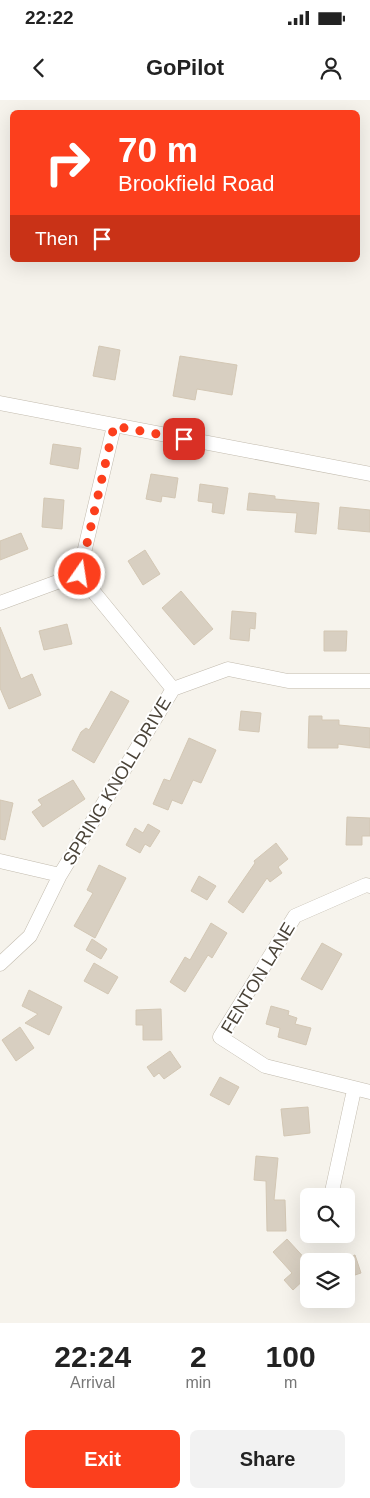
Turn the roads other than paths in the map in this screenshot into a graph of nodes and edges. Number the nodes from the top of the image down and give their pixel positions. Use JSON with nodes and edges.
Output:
{"nodes":[{"id":1,"x":0,"y":403,"type":"edge"},
{"id":2,"x":114,"y":426,"type":"junction"},
{"id":3,"x":370,"y":474,"type":"edge"},
{"id":4,"x":80,"y":574,"type":"junction"},
{"id":5,"x":0,"y":603,"type":"edge"},
{"id":6,"x":370,"y":681,"type":"edge"},
{"id":7,"x":173,"y":689,"type":"junction"},
{"id":8,"x":0,"y":861,"type":"edge"},
{"id":9,"x":60,"y":875,"type":"junction"},
{"id":10,"x":370,"y":886,"type":"edge"},
{"id":11,"x":0,"y":964,"type":"edge"},
{"id":12,"x":354,"y":1090,"type":"junction"},
{"id":13,"x":370,"y":1092,"type":"edge"},
{"id":14,"x":333,"y":1188,"type":"edge"}],
"edges":[{"from":1,"to":2,"type":"street"},
{"from":2,"to":3,"type":"street"},
{"from":2,"to":4,"type":"street"},
{"from":4,"to":5,"type":"street"},
{"from":4,"to":7,"type":"street"},
{"from":6,"to":7,"type":"street","name":"SPRING KNOLL DRIVE"},
{"from":7,"to":9,"type":"street","name":"SPRING KNOLL DRIVE"},
{"from":8,"to":9,"type":"street"},
{"from":9,"to":11,"type":"street","name":"SPRING KNOLL DRIVE"},
{"from":10,"to":12,"type":"street","name":"FENTON LANE"},
{"from":12,"to":13,"type":"street"},
{"from":12,"to":14,"type":"street"}]}
